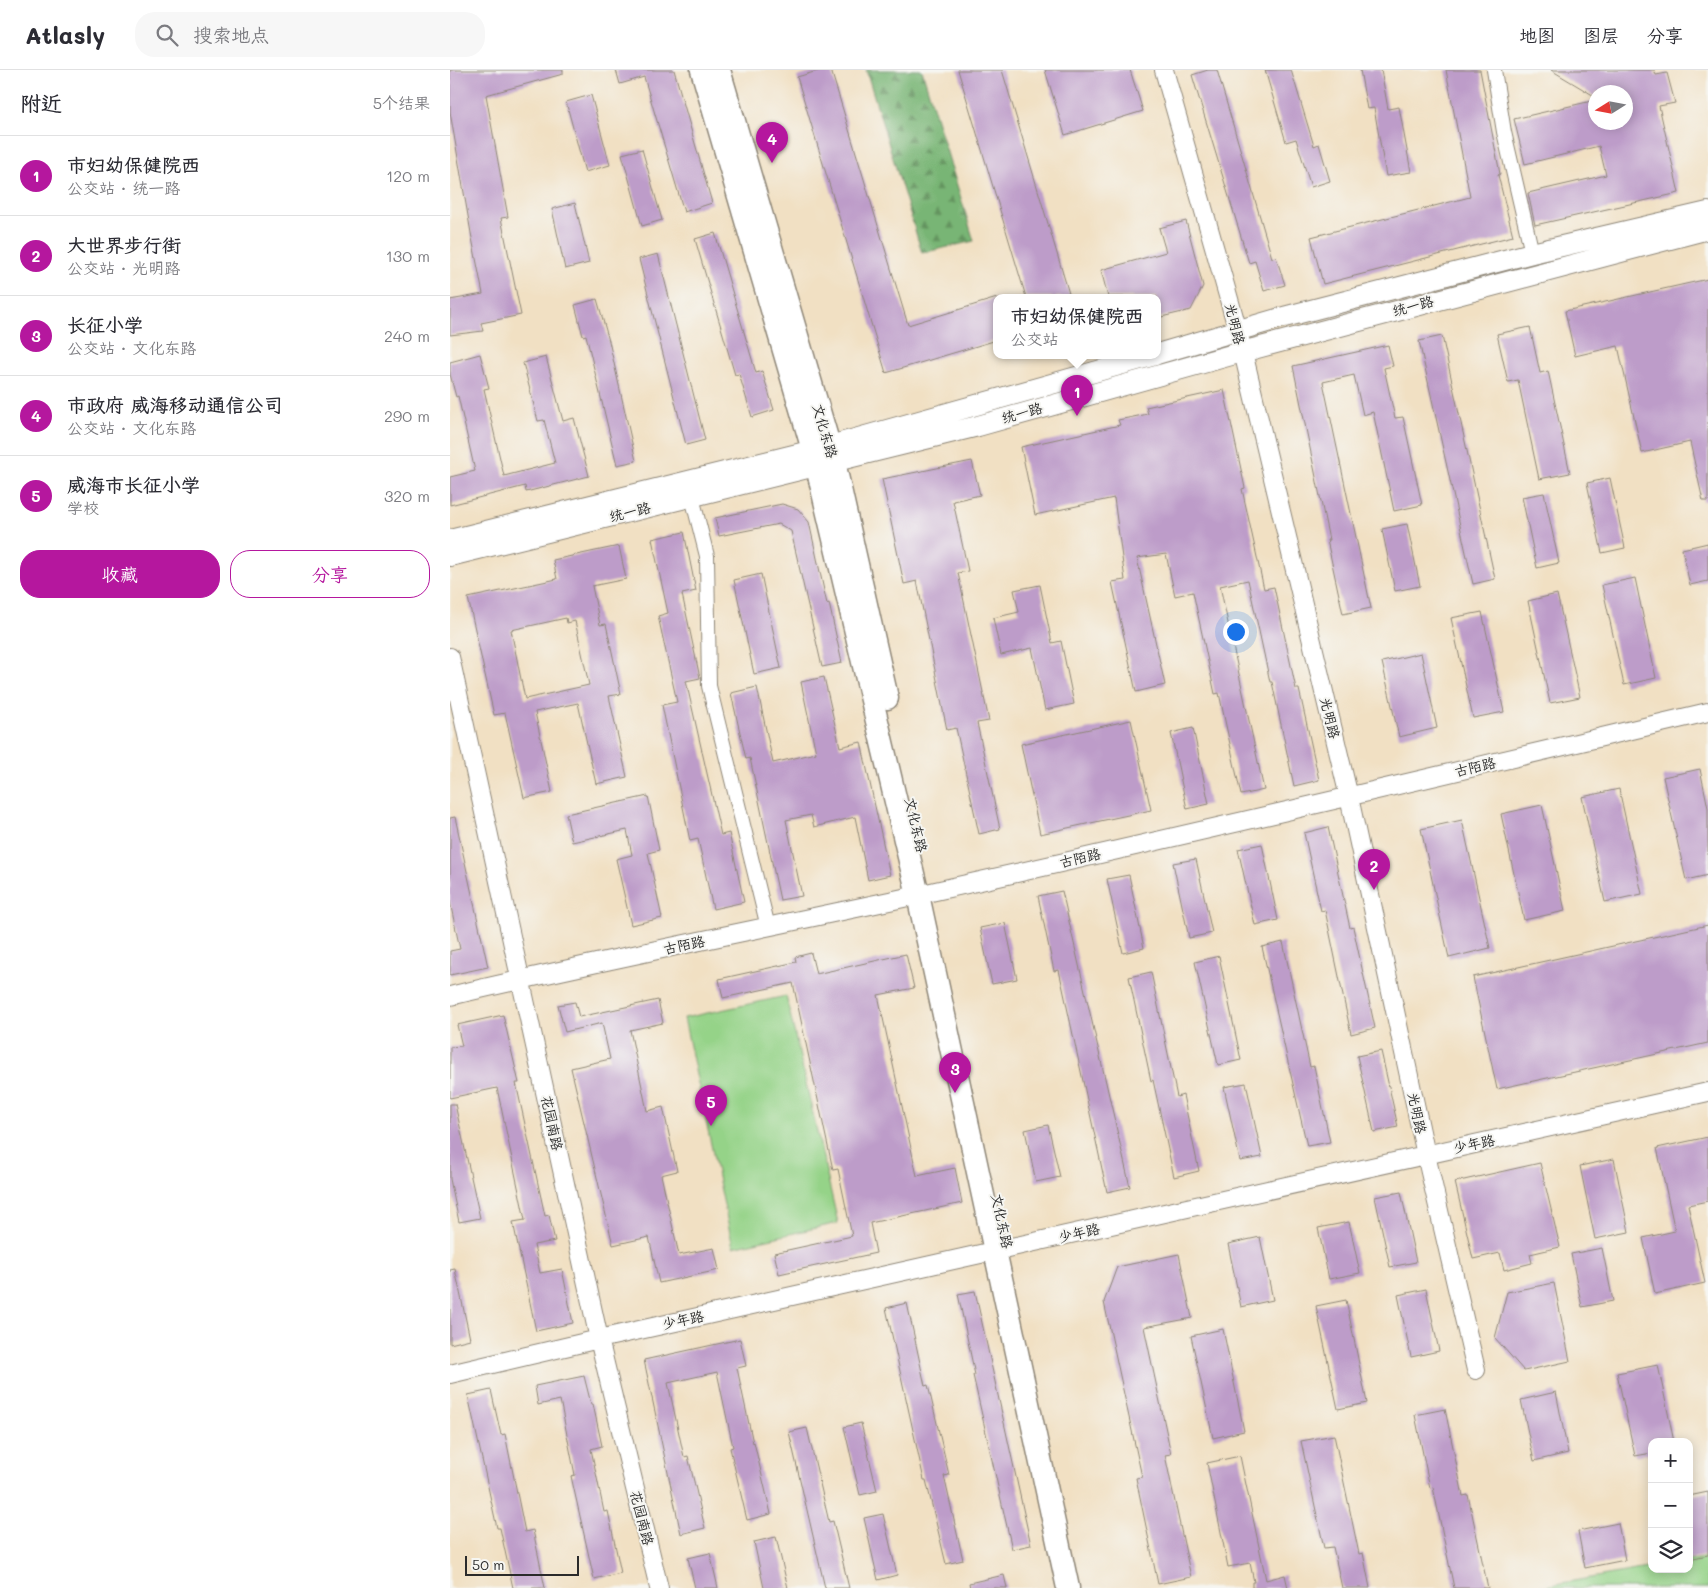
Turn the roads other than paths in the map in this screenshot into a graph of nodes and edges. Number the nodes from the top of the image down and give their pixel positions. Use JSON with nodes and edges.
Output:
{"nodes":[{"id":1,"x":702,"y":70,"type":"edge"},
{"id":2,"x":719,"y":70,"type":"edge"},
{"id":3,"x":1164,"y":70,"type":"edge"},
{"id":4,"x":1494,"y":70,"type":"edge"},
{"id":5,"x":1708,"y":196,"type":"edge"},
{"id":6,"x":1708,"y":212,"type":"edge"},
{"id":7,"x":1664,"y":221,"type":"junction"},
{"id":8,"x":1702,"y":234,"type":"edge"},
{"id":9,"x":1532,"y":253,"type":"junction"},
{"id":10,"x":1238,"y":331,"type":"junction"},
{"id":11,"x":1242,"y":352,"type":"junction"},
{"id":12,"x":1161,"y":353,"type":"edge"},
{"id":13,"x":1140,"y":359,"type":"edge"},
{"id":14,"x":823,"y":456,"type":"junction"},
{"id":15,"x":692,"y":497,"type":"junction"},
{"id":16,"x":450,"y":540,"type":"edge"},
{"id":17,"x":450,"y":556,"type":"edge"},
{"id":18,"x":450,"y":657,"type":"edge"},
{"id":19,"x":1708,"y":712,"type":"edge"},
{"id":20,"x":1349,"y":797,"type":"junction"},
{"id":21,"x":924,"y":894,"type":"junction"},
{"id":22,"x":768,"y":927,"type":"junction"},
{"id":23,"x":521,"y":979,"type":"junction"},
{"id":24,"x":450,"y":996,"type":"edge"},
{"id":25,"x":1708,"y":1092,"type":"edge"},
{"id":26,"x":1426,"y":1155,"type":"junction"},
{"id":27,"x":1001,"y":1250,"type":"junction"},
{"id":28,"x":599,"y":1339,"type":"junction"},
{"id":29,"x":1476,"y":1370,"type":"dead end"},
{"id":30,"x":450,"y":1374,"type":"edge"},
{"id":31,"x":659,"y":1588,"type":"edge"},
{"id":32,"x":1068,"y":1588,"type":"edge"},
{"id":33,"x":1083,"y":1588,"type":"edge"}],
"edges":[{"from":1,"to":14,"type":"main road"},
{"from":2,"to":14,"type":"main road","name":"文化东路"},
{"from":3,"to":10,"type":"street","name":"光明路"},
{"from":4,"to":9,"type":"street"},
{"from":5,"to":7,"type":"main road"},
{"from":6,"to":7,"type":"main road","name":"统一路"},
{"from":7,"to":9,"type":"main road","name":"统一路"},
{"from":8,"to":11,"type":"main road","name":"统一路"},
{"from":9,"to":10,"type":"main road","name":"统一路"},
{"from":10,"to":11,"type":"street","name":"光明路"},
{"from":10,"to":12,"type":"main road","name":"统一路"},
{"from":11,"to":14,"type":"main road","name":"统一路"},
{"from":11,"to":20,"type":"street","name":"光明路"},
{"from":13,"to":14,"type":"main road","name":"统一路"},
{"from":14,"to":15,"type":"main road","name":"统一路"},
{"from":14,"to":16,"type":"main road","name":"统一路"},
{"from":14,"to":21,"type":"main road","name":"文化东路"},
{"from":15,"to":17,"type":"main road","name":"统一路"},
{"from":15,"to":22,"type":"street"},
{"from":18,"to":23,"type":"street","name":"花园南路"},
{"from":19,"to":20,"type":"street","name":"古陌路"},
{"from":20,"to":21,"type":"street","name":"古陌路"},
{"from":20,"to":26,"type":"street","name":"光明路"},
{"from":21,"to":22,"type":"street","name":"古陌路"},
{"from":21,"to":27,"type":"main road","name":"文化东路"},
{"from":22,"to":23,"type":"street","name":"古陌路"},
{"from":23,"to":24,"type":"street","name":"古陌路"},
{"from":23,"to":28,"type":"street","name":"花园南路"},
{"from":25,"to":26,"type":"street","name":"少年路"},
{"from":26,"to":27,"type":"street","name":"少年路"},
{"from":26,"to":29,"type":"street","name":"光明路"},
{"from":27,"to":28,"type":"street","name":"少年路"},
{"from":27,"to":32,"type":"main road"},
{"from":27,"to":33,"type":"main road","name":"文化东路"},
{"from":28,"to":30,"type":"street","name":"少年路"},
{"from":28,"to":31,"type":"street","name":"花园南路"}]}
